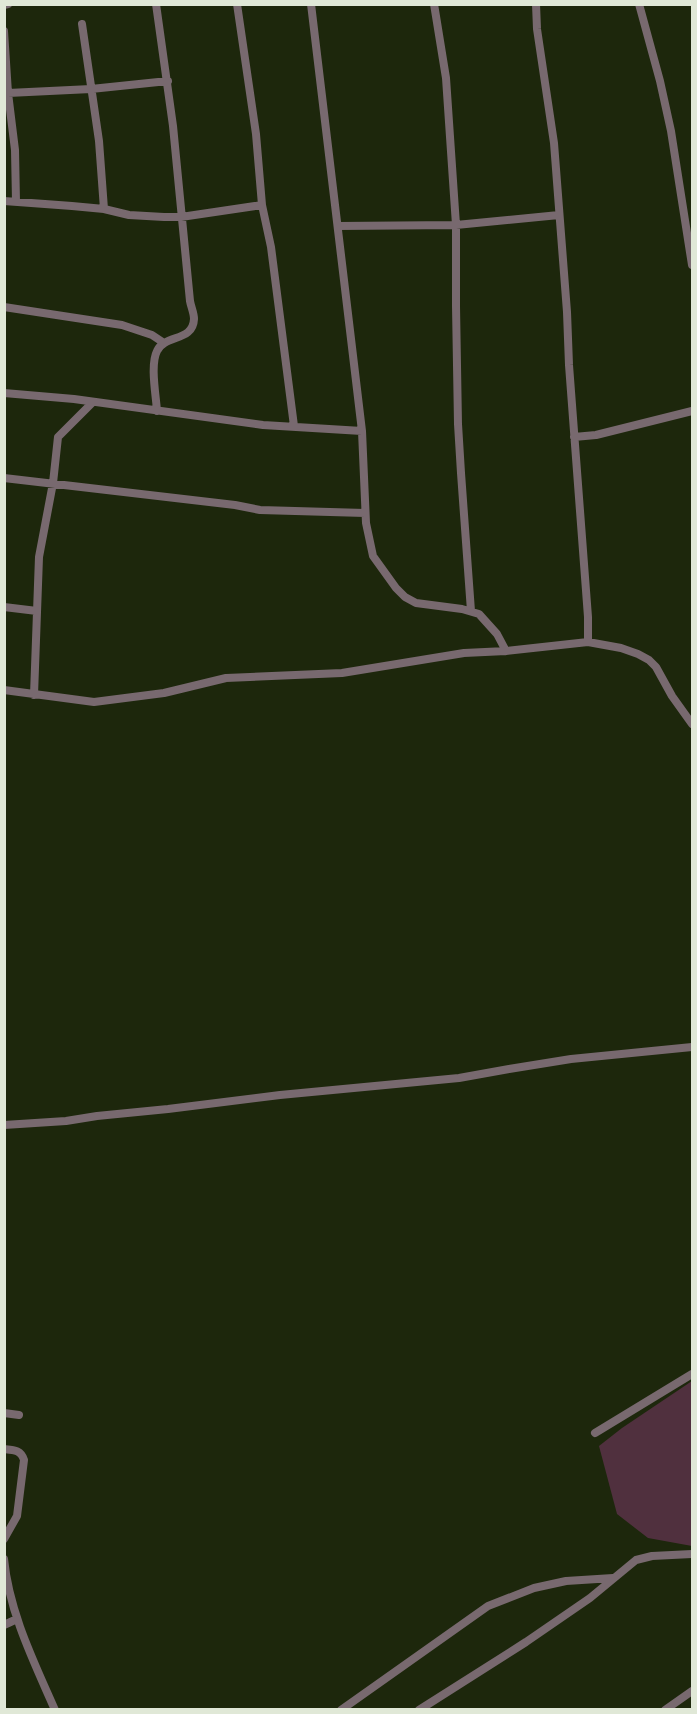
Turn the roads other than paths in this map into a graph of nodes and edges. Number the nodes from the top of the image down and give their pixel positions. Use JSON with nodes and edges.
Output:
{"nodes":[{"id":1,"x":156,"y":4,"type":"edge"},
{"id":2,"x":237,"y":4,"type":"edge"},
{"id":3,"x":311,"y":4,"type":"edge"},
{"id":4,"x":434,"y":4,"type":"edge"},
{"id":5,"x":536,"y":4,"type":"edge"},
{"id":6,"x":639,"y":4,"type":"edge"},
{"id":7,"x":82,"y":24,"type":"dead end"},
{"id":8,"x":4,"y":31,"type":"edge"},
{"id":9,"x":168,"y":81,"type":"junction"},
{"id":10,"x":7,"y":89,"type":"edge"},
{"id":11,"x":91,"y":89,"type":"junction"},
{"id":12,"x":4,"y":201,"type":"edge"},
{"id":13,"x":16,"y":202,"type":"junction"},
{"id":14,"x":261,"y":205,"type":"junction"},
{"id":15,"x":104,"y":209,"type":"junction"},
{"id":16,"x":559,"y":214,"type":"junction"},
{"id":17,"x":181,"y":217,"type":"junction"},
{"id":18,"x":456,"y":225,"type":"junction"},
{"id":19,"x":338,"y":226,"type":"junction"},
{"id":20,"x":693,"y":265,"type":"edge"},
{"id":21,"x":4,"y":307,"type":"edge"},
{"id":22,"x":164,"y":343,"type":"junction"},
{"id":23,"x":4,"y":393,"type":"edge"},
{"id":24,"x":93,"y":402,"type":"junction"},
{"id":25,"x":157,"y":411,"type":"junction"},
{"id":26,"x":693,"y":411,"type":"edge"},
{"id":27,"x":294,"y":426,"type":"junction"},
{"id":28,"x":362,"y":431,"type":"junction"},
{"id":29,"x":574,"y":437,"type":"junction"},
{"id":30,"x":4,"y":478,"type":"edge"},
{"id":31,"x":52,"y":483,"type":"junction"},
{"id":32,"x":365,"y":513,"type":"junction"},
{"id":33,"x":4,"y":608,"type":"edge"},
{"id":34,"x":37,"y":611,"type":"junction"},
{"id":35,"x":471,"y":611,"type":"junction"},
{"id":36,"x":588,"y":642,"type":"junction"},
{"id":37,"x":506,"y":651,"type":"junction"},
{"id":38,"x":4,"y":690,"type":"edge"},
{"id":39,"x":34,"y":695,"type":"junction"},
{"id":40,"x":693,"y":724,"type":"edge"},
{"id":41,"x":693,"y":1047,"type":"edge"},
{"id":42,"x":4,"y":1125,"type":"edge"},
{"id":43,"x":693,"y":1374,"type":"edge"},
{"id":44,"x":4,"y":1413,"type":"edge"},
{"id":45,"x":19,"y":1415,"type":"dead end"},
{"id":46,"x":595,"y":1433,"type":"dead end"},
{"id":47,"x":4,"y":1449,"type":"edge"},
{"id":48,"x":4,"y":1539,"type":"edge"},
{"id":49,"x":693,"y":1554,"type":"edge"},
{"id":50,"x":4,"y":1559,"type":"edge"},
{"id":51,"x":5,"y":1576,"type":"edge"},
{"id":52,"x":614,"y":1578,"type":"junction"},
{"id":53,"x":17,"y":1619,"type":"junction"},
{"id":54,"x":4,"y":1625,"type":"edge"},
{"id":55,"x":693,"y":1691,"type":"edge"},
{"id":56,"x":55,"y":1710,"type":"edge"},
{"id":57,"x":341,"y":1710,"type":"edge"},
{"id":58,"x":419,"y":1710,"type":"edge"},
{"id":59,"x":665,"y":1710,"type":"edge"}],
"edges":[{"from":1,"to":9,"type":"street"},
{"from":2,"to":14,"type":"street"},
{"from":3,"to":19,"type":"street"},
{"from":4,"to":18,"type":"street"},
{"from":5,"to":16,"type":"street"},
{"from":6,"to":20,"type":"street"},
{"from":7,"to":11,"type":"street"},
{"from":8,"to":10,"type":"street"},
{"from":9,"to":11,"type":"street"},
{"from":9,"to":17,"type":"street"},
{"from":10,"to":11,"type":"street"},
{"from":10,"to":13,"type":"street"},
{"from":11,"to":15,"type":"street"},
{"from":12,"to":13,"type":"street"},
{"from":13,"to":15,"type":"street"},
{"from":14,"to":17,"type":"street"},
{"from":14,"to":27,"type":"street"},
{"from":15,"to":17,"type":"street"},
{"from":16,"to":18,"type":"street"},
{"from":16,"to":29,"type":"street"},
{"from":17,"to":22,"type":"street"},
{"from":18,"to":19,"type":"street"},
{"from":18,"to":35,"type":"street"},
{"from":19,"to":28,"type":"street"},
{"from":21,"to":22,"type":"street"},
{"from":22,"to":25,"type":"street"},
{"from":23,"to":24,"type":"street"},
{"from":24,"to":25,"type":"street"},
{"from":24,"to":31,"type":"street"},
{"from":25,"to":27,"type":"street"},
{"from":26,"to":29,"type":"street"},
{"from":27,"to":28,"type":"street"},
{"from":28,"to":32,"type":"street"},
{"from":29,"to":36,"type":"street"},
{"from":30,"to":31,"type":"street"},
{"from":31,"to":32,"type":"street"},
{"from":31,"to":34,"type":"street"},
{"from":32,"to":35,"type":"street"},
{"from":33,"to":34,"type":"street"},
{"from":34,"to":39,"type":"street"},
{"from":35,"to":37,"type":"street"},
{"from":36,"to":37,"type":"street"},
{"from":36,"to":40,"type":"street"},
{"from":37,"to":39,"type":"street"},
{"from":38,"to":39,"type":"street"},
{"from":41,"to":42,"type":"street"},
{"from":43,"to":46,"type":"street"},
{"from":44,"to":45,"type":"street"},
{"from":47,"to":48,"type":"street"},
{"from":49,"to":52,"type":"street"},
{"from":50,"to":51,"type":"street"},
{"from":51,"to":53,"type":"street"},
{"from":52,"to":57,"type":"street"},
{"from":52,"to":58,"type":"street"},
{"from":53,"to":54,"type":"street"},
{"from":53,"to":56,"type":"street"},
{"from":55,"to":59,"type":"street"}]}
